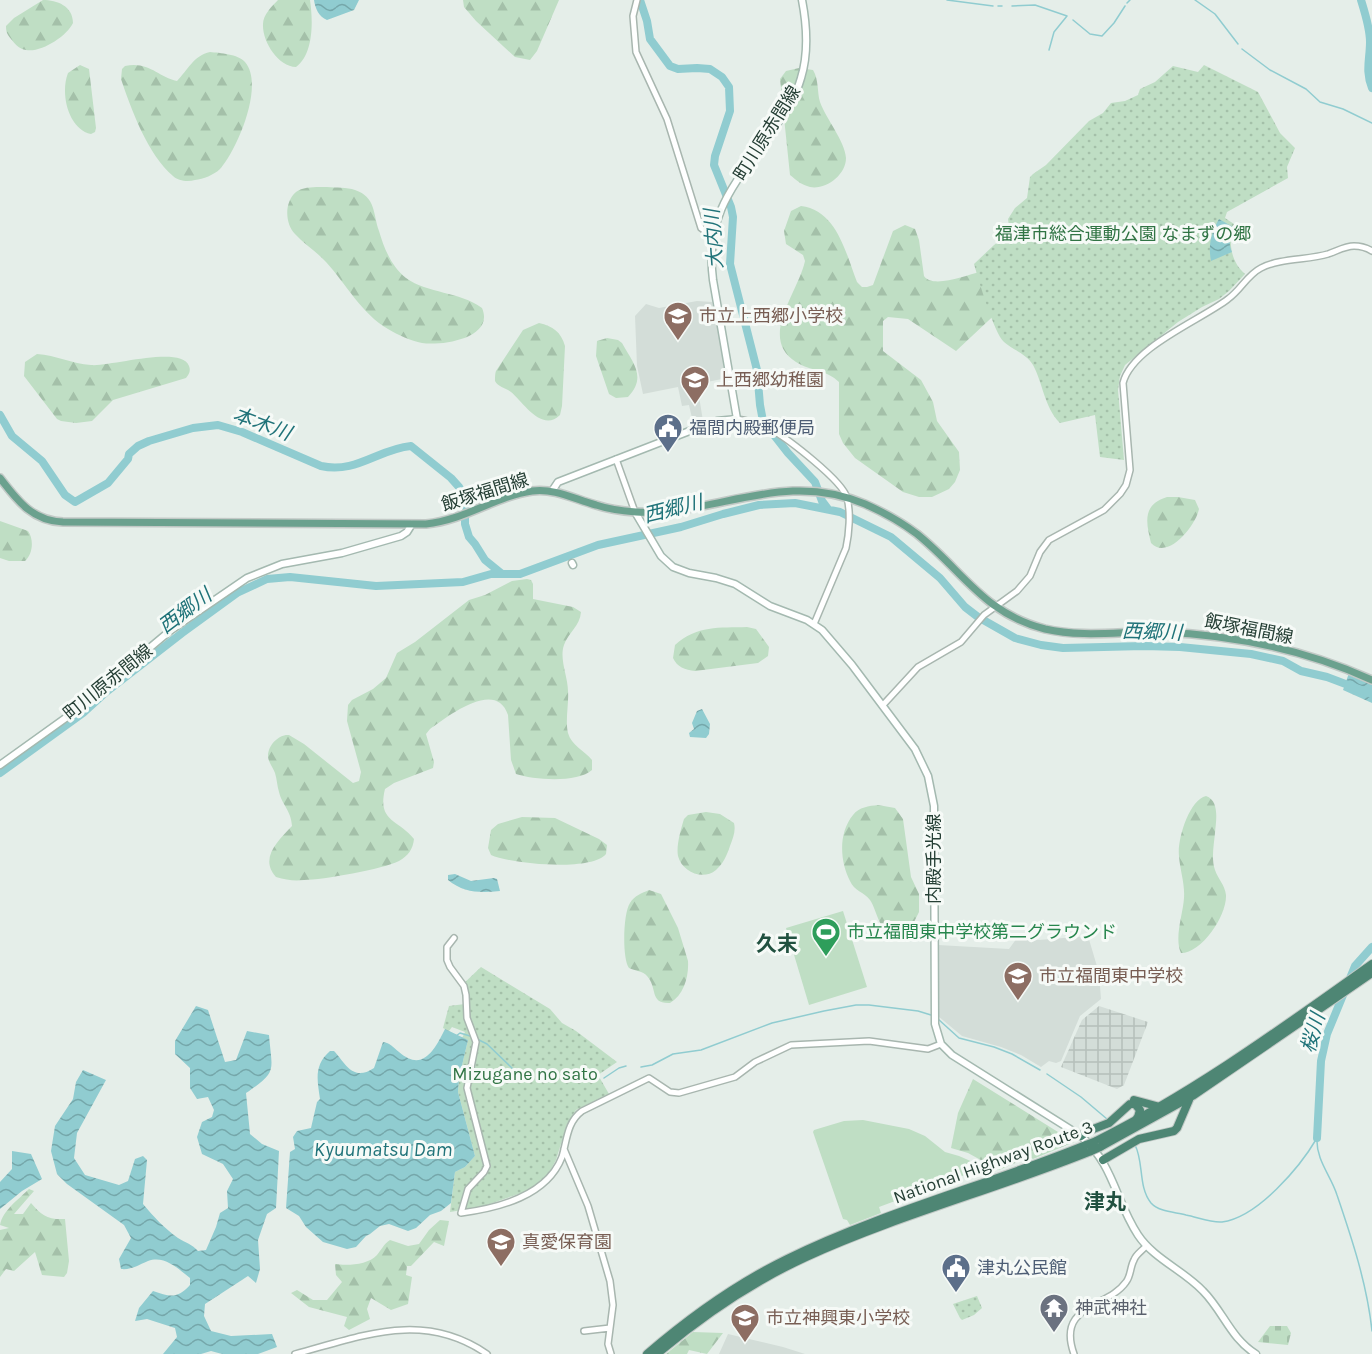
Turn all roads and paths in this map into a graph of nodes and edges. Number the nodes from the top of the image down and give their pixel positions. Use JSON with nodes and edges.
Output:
{"nodes":[{"id":1,"x":802,"y":0,"type":"edge"},
{"id":2,"x":636,"y":2,"type":"edge"},
{"id":3,"x":712,"y":236,"type":"junction"},
{"id":4,"x":1372,"y":251,"type":"edge"},
{"id":5,"x":737,"y":419,"type":"junction"},
{"id":6,"x":616,"y":459,"type":"junction"},
{"id":7,"x":0,"y":478,"type":"edge"},
{"id":8,"x":552,"y":491,"type":"junction"},
{"id":9,"x":847,"y":497,"type":"junction"},
{"id":10,"x":635,"y":512,"type":"junction"},
{"id":11,"x":412,"y":524,"type":"junction"},
{"id":12,"x":994,"y":607,"type":"junction"},
{"id":13,"x":814,"y":624,"type":"junction"},
{"id":14,"x":1372,"y":680,"type":"edge"},
{"id":15,"x":883,"y":705,"type":"junction"},
{"id":16,"x":0,"y":765,"type":"edge"},
{"id":17,"x":454,"y":938,"type":"dead end"},
{"id":18,"x":1370,"y":970,"type":"edge"},
{"id":19,"x":1321,"y":1005,"type":"junction"},
{"id":20,"x":941,"y":1044,"type":"junction"},
{"id":21,"x":1194,"y":1095,"type":"junction"},
{"id":22,"x":1163,"y":1110,"type":"junction"},
{"id":23,"x":1118,"y":1113,"type":"junction"},
{"id":24,"x":1134,"y":1122,"type":"junction"},
{"id":25,"x":1180,"y":1122,"type":"junction"},
{"id":26,"x":1081,"y":1136,"type":"junction"},
{"id":27,"x":1093,"y":1146,"type":"junction"},
{"id":28,"x":564,"y":1149,"type":"junction"},
{"id":29,"x":1103,"y":1160,"type":"junction"},
{"id":30,"x":1146,"y":1246,"type":"junction"},
{"id":31,"x":610,"y":1328,"type":"junction"},
{"id":32,"x":584,"y":1331,"type":"dead end"},
{"id":33,"x":295,"y":1354,"type":"edge"},
{"id":34,"x":487,"y":1354,"type":"edge"},
{"id":35,"x":611,"y":1354,"type":"edge"},
{"id":36,"x":647,"y":1354,"type":"edge"},
{"id":37,"x":657,"y":1354,"type":"edge"},
{"id":38,"x":1074,"y":1354,"type":"edge"},
{"id":39,"x":1256,"y":1354,"type":"edge"}],
"edges":[{"from":1,"to":3,"type":"main road","name":"町川原赤間線"},
{"from":2,"to":3,"type":"street"},
{"from":3,"to":5,"type":"main road","name":"町川原赤間線"},
{"from":4,"to":12,"type":"street"},
{"from":5,"to":6,"type":"main road"},
{"from":5,"to":9,"type":"street"},
{"from":6,"to":8,"type":"main road"},
{"from":6,"to":10,"type":"street"},
{"from":7,"to":11,"type":"main road","name":"飯塚福間線"},
{"from":8,"to":10,"type":"main road","name":"飯塚福間線"},
{"from":8,"to":11,"type":"main road","name":"飯塚福間線"},
{"from":9,"to":10,"type":"main road","name":"飯塚福間線"},
{"from":9,"to":12,"type":"main road","name":"飯塚福間線"},
{"from":9,"to":13,"type":"street"},
{"from":10,"to":13,"type":"main road","name":"内殿手光線"},
{"from":11,"to":16,"type":"main road","name":"町川原赤間線"},
{"from":12,"to":14,"type":"main road","name":"飯塚福間線"},
{"from":12,"to":15,"type":"street"},
{"from":13,"to":15,"type":"main road","name":"内殿手光線"},
{"from":15,"to":20,"type":"main road","name":"内殿手光線"},
{"from":17,"to":28,"type":"street"},
{"from":18,"to":19,"type":"highway","name":"National Highway Route 3"},
{"from":19,"to":21,"type":"highway","name":"National Highway Route 3"},
{"from":19,"to":22,"type":"highway","name":"National Highway Route 3"},
{"from":20,"to":26,"type":"main road"},
{"from":20,"to":28,"type":"street"},
{"from":21,"to":22,"type":"highway","name":"National Highway Route 3"},
{"from":21,"to":25,"type":"highway"},
{"from":22,"to":23,"type":"highway"},
{"from":22,"to":24,"type":"highway","name":"National Highway Route 3"},
{"from":22,"to":25,"type":"highway"},
{"from":22,"to":27,"type":"highway","name":"National Highway Route 3"},
{"from":23,"to":24,"type":"highway"},
{"from":23,"to":26,"type":"highway"},
{"from":24,"to":27,"type":"highway","name":"National Highway Route 3"},
{"from":25,"to":29,"type":"highway"},
{"from":26,"to":29,"type":"main road"},
{"from":27,"to":36,"type":"highway","name":"National Highway Route 3"},
{"from":27,"to":37,"type":"highway","name":"National Highway Route 3"},
{"from":28,"to":31,"type":"street"},
{"from":29,"to":30,"type":"main road"},
{"from":30,"to":38,"type":"street"},
{"from":30,"to":39,"type":"main road"},
{"from":31,"to":32,"type":"street"},
{"from":31,"to":35,"type":"street"},
{"from":33,"to":34,"type":"street"}]}
